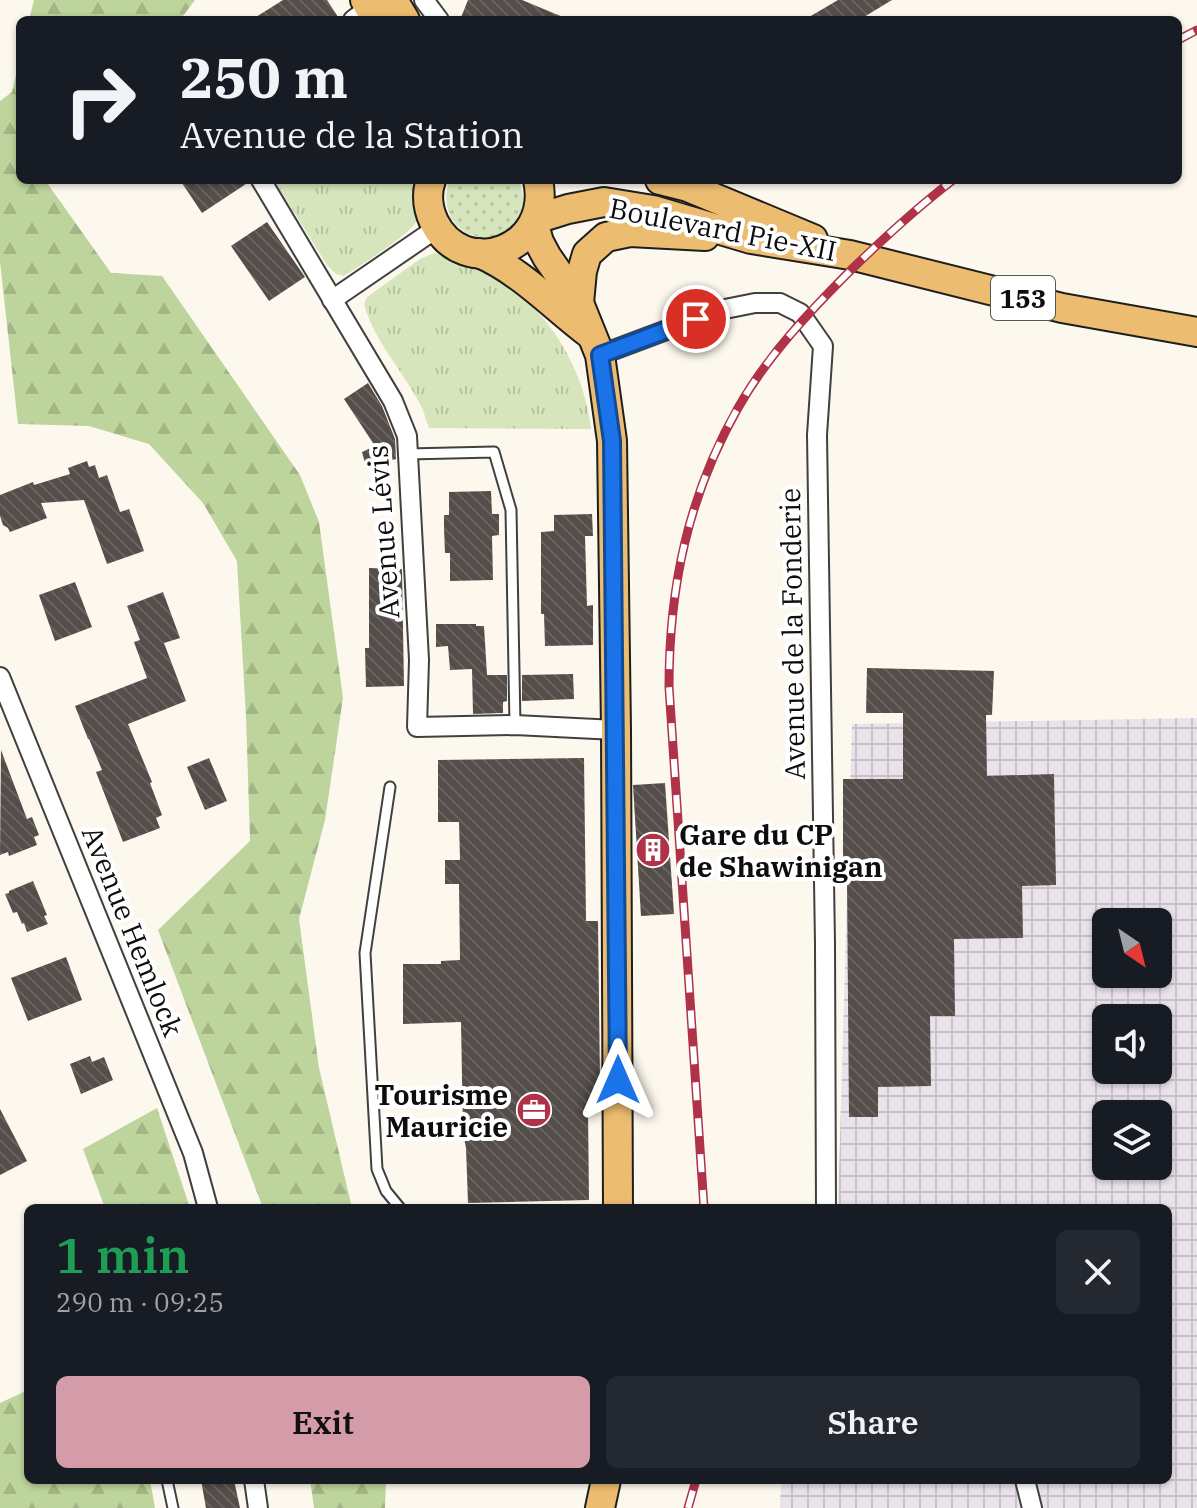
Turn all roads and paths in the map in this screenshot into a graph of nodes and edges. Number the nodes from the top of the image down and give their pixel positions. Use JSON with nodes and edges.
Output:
{"nodes":[{"id":1,"x":372,"y":9,"type":"edge"},
{"id":2,"x":393,"y":16,"type":"edge"},
{"id":3,"x":266,"y":184,"type":"edge"},
{"id":4,"x":430,"y":184,"type":"edge"},
{"id":5,"x":539,"y":184,"type":"edge"},
{"id":6,"x":676,"y":184,"type":"edge"},
{"id":7,"x":535,"y":222,"type":"junction"},
{"id":8,"x":437,"y":228,"type":"junction"},
{"id":9,"x":751,"y":239,"type":"junction"},
{"id":10,"x":479,"y":253,"type":"junction"},
{"id":11,"x":850,"y":255,"type":"junction"},
{"id":12,"x":332,"y":300,"type":"junction"},
{"id":13,"x":579,"y":303,"type":"junction"},
{"id":14,"x":1197,"y":332,"type":"edge"},
{"id":15,"x":595,"y":345,"type":"junction"},
{"id":16,"x":408,"y":454,"type":"junction"},
{"id":17,"x":0,"y":677,"type":"edge"},
{"id":18,"x":515,"y":725,"type":"junction"},
{"id":19,"x":616,"y":730,"type":"junction"},
{"id":20,"x":390,"y":787,"type":"dead end"},
{"id":21,"x":207,"y":1204,"type":"edge"},
{"id":22,"x":397,"y":1204,"type":"edge"},
{"id":23,"x":618,"y":1204,"type":"edge"},
{"id":24,"x":826,"y":1204,"type":"edge"},
{"id":25,"x":168,"y":1484,"type":"edge"},
{"id":26,"x":255,"y":1484,"type":"edge"},
{"id":27,"x":605,"y":1484,"type":"edge"},
{"id":28,"x":1026,"y":1484,"type":"edge"},
{"id":29,"x":173,"y":1508,"type":"edge"},
{"id":30,"x":258,"y":1508,"type":"edge"},
{"id":31,"x":600,"y":1508,"type":"edge"},
{"id":32,"x":1032,"y":1508,"type":"edge"}],
"edges":[{"from":1,"to":2,"type":"main road"},
{"from":3,"to":12,"type":"street","name":"Avenue Lévis"},
{"from":4,"to":8,"type":"main road"},
{"from":5,"to":7,"type":"main road"},
{"from":6,"to":11,"type":"main road","name":"Boulevard Pie-XII","number":"153"},
{"from":7,"to":9,"type":"main road","name":"Boulevard Pie-XII","number":"153"},
{"from":7,"to":10,"type":"main road","number":"153"},
{"from":7,"to":13,"type":"main road"},
{"from":8,"to":10,"type":"main road"},
{"from":8,"to":12,"type":"street"},
{"from":9,"to":11,"type":"main road","name":"Boulevard Pie-XII","number":"153"},
{"from":9,"to":13,"type":"main road"},
{"from":10,"to":15,"type":"main road"},
{"from":11,"to":14,"type":"main road","number":"153"},
{"from":12,"to":16,"type":"street","name":"Avenue Lévis"},
{"from":13,"to":15,"type":"main road"},
{"from":15,"to":19,"type":"main road"},
{"from":15,"to":24,"type":"street","name":"Avenue de la Fonderie"},
{"from":16,"to":18,"type":"lane"},
{"from":16,"to":18,"type":"street","name":"Avenue Lévis"},
{"from":17,"to":21,"type":"street","name":"Avenue Hemlock"},
{"from":18,"to":19,"type":"street"},
{"from":19,"to":23,"type":"main road"},
{"from":20,"to":22,"type":"lane"},
{"from":25,"to":29,"type":"lane"},
{"from":26,"to":30,"type":"street"},
{"from":27,"to":31,"type":"main road"},
{"from":28,"to":32,"type":"street"}]}
